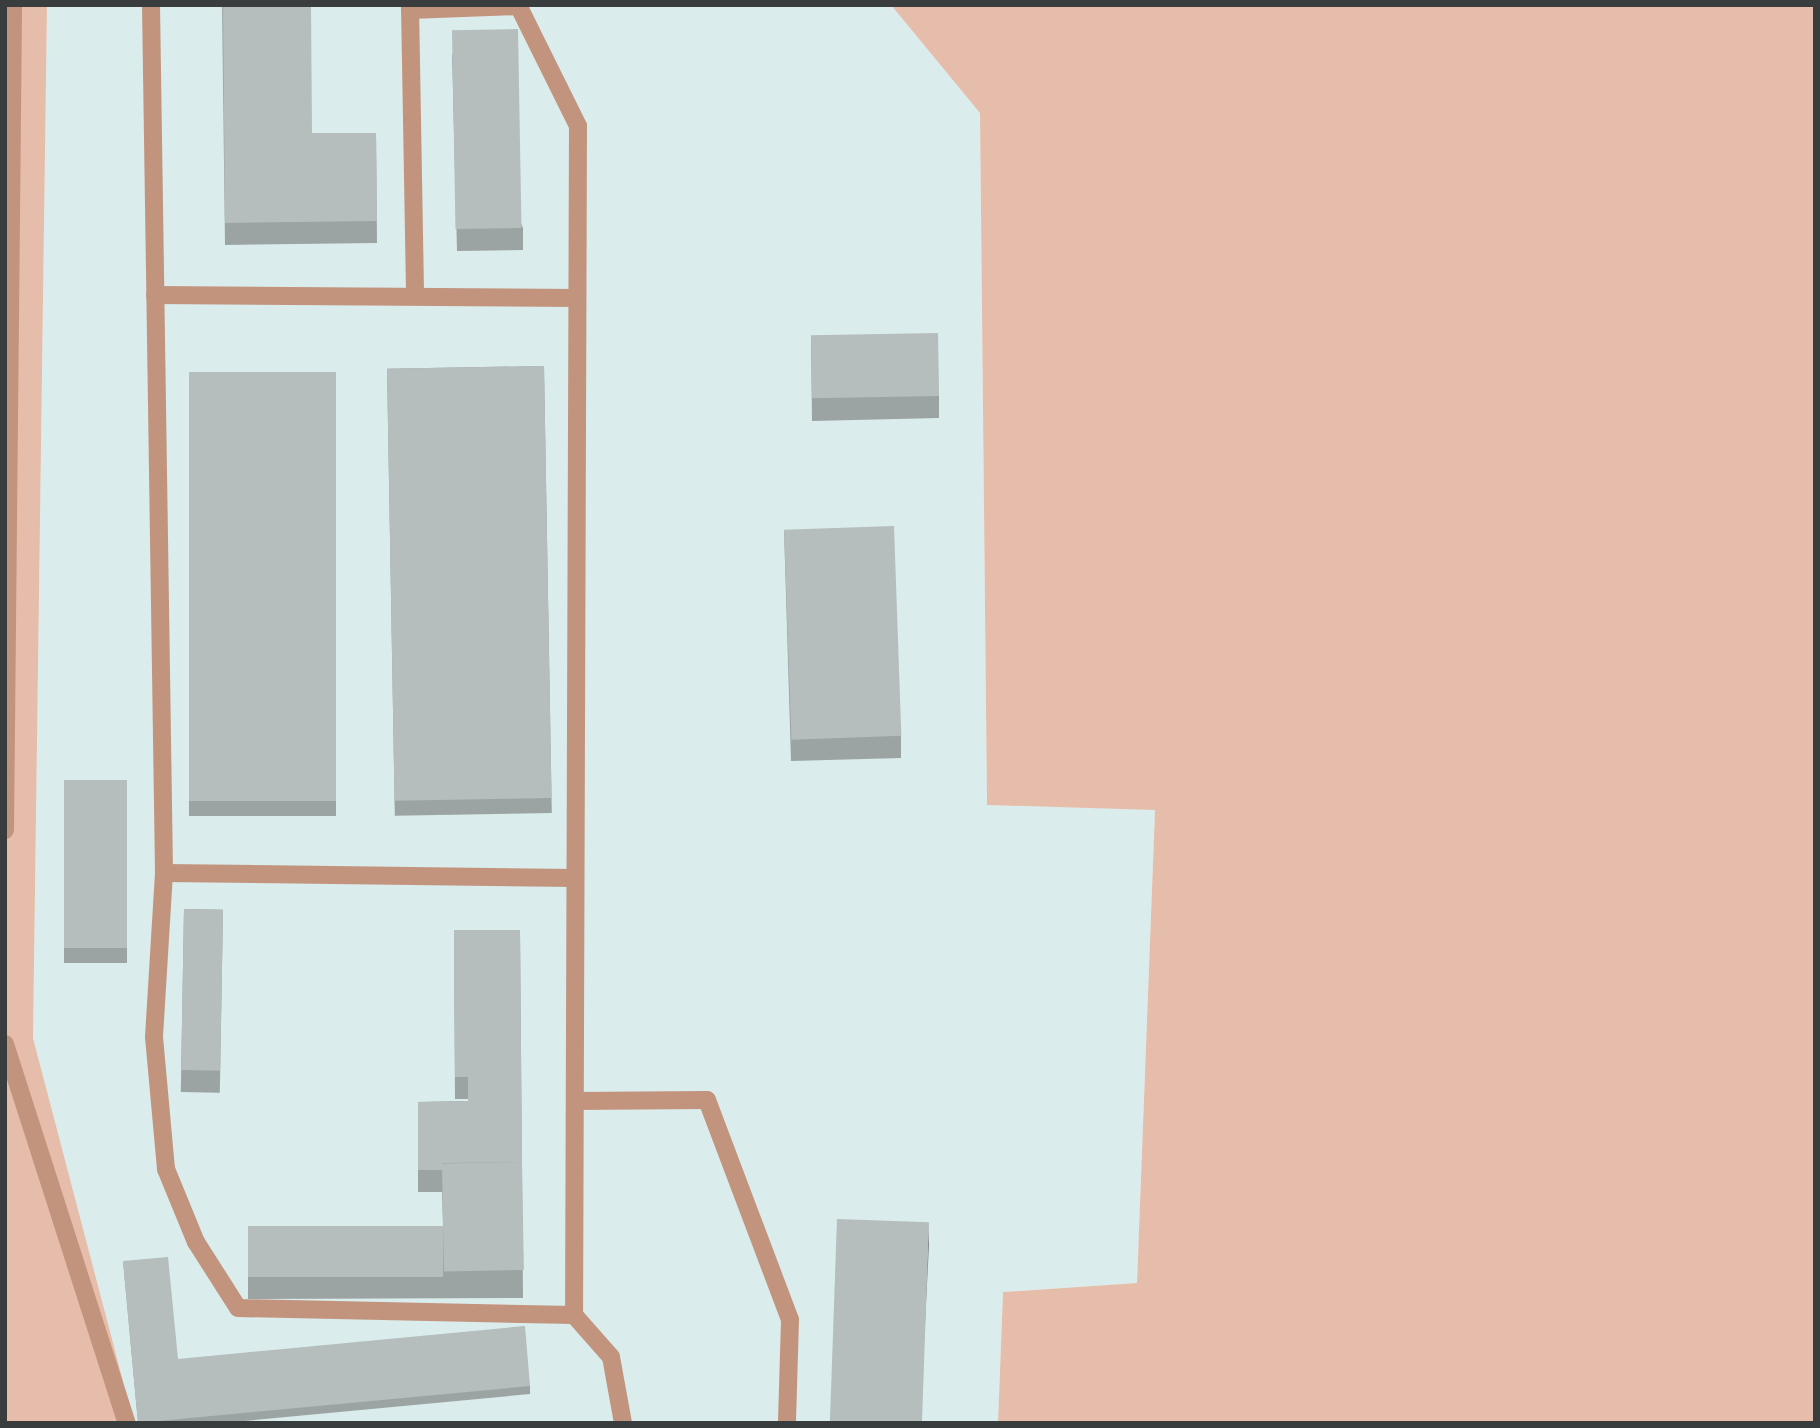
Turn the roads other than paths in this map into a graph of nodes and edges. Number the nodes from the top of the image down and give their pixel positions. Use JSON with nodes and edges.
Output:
{"nodes":[{"id":1,"x":13,"y":5,"type":"edge"},
{"id":2,"x":151,"y":5,"type":"edge"},
{"id":3,"x":518,"y":6,"type":"edge"},
{"id":4,"x":410,"y":8,"type":"edge"},
{"id":5,"x":155,"y":295,"type":"junction"},
{"id":6,"x":415,"y":296,"type":"junction"},
{"id":7,"x":577,"y":298,"type":"junction"},
{"id":8,"x":5,"y":830,"type":"edge"},
{"id":9,"x":164,"y":873,"type":"junction"},
{"id":10,"x":575,"y":878,"type":"junction"},
{"id":11,"x":5,"y":1044,"type":"edge"},
{"id":12,"x":575,"y":1101,"type":"junction"},
{"id":13,"x":574,"y":1315,"type":"junction"},
{"id":14,"x":127,"y":1423,"type":"edge"},
{"id":15,"x":623,"y":1423,"type":"edge"},
{"id":16,"x":787,"y":1423,"type":"edge"}],
"edges":[{"from":1,"to":8,"type":"street"},
{"from":2,"to":5,"type":"street"},
{"from":3,"to":4,"type":"street"},
{"from":3,"to":7,"type":"street"},
{"from":4,"to":6,"type":"street"},
{"from":5,"to":6,"type":"street"},
{"from":5,"to":9,"type":"street"},
{"from":6,"to":7,"type":"street"},
{"from":7,"to":10,"type":"street"},
{"from":9,"to":10,"type":"street"},
{"from":9,"to":13,"type":"street"},
{"from":10,"to":12,"type":"street"},
{"from":11,"to":14,"type":"street"},
{"from":12,"to":13,"type":"street"},
{"from":12,"to":16,"type":"street"},
{"from":13,"to":15,"type":"street"}]}
